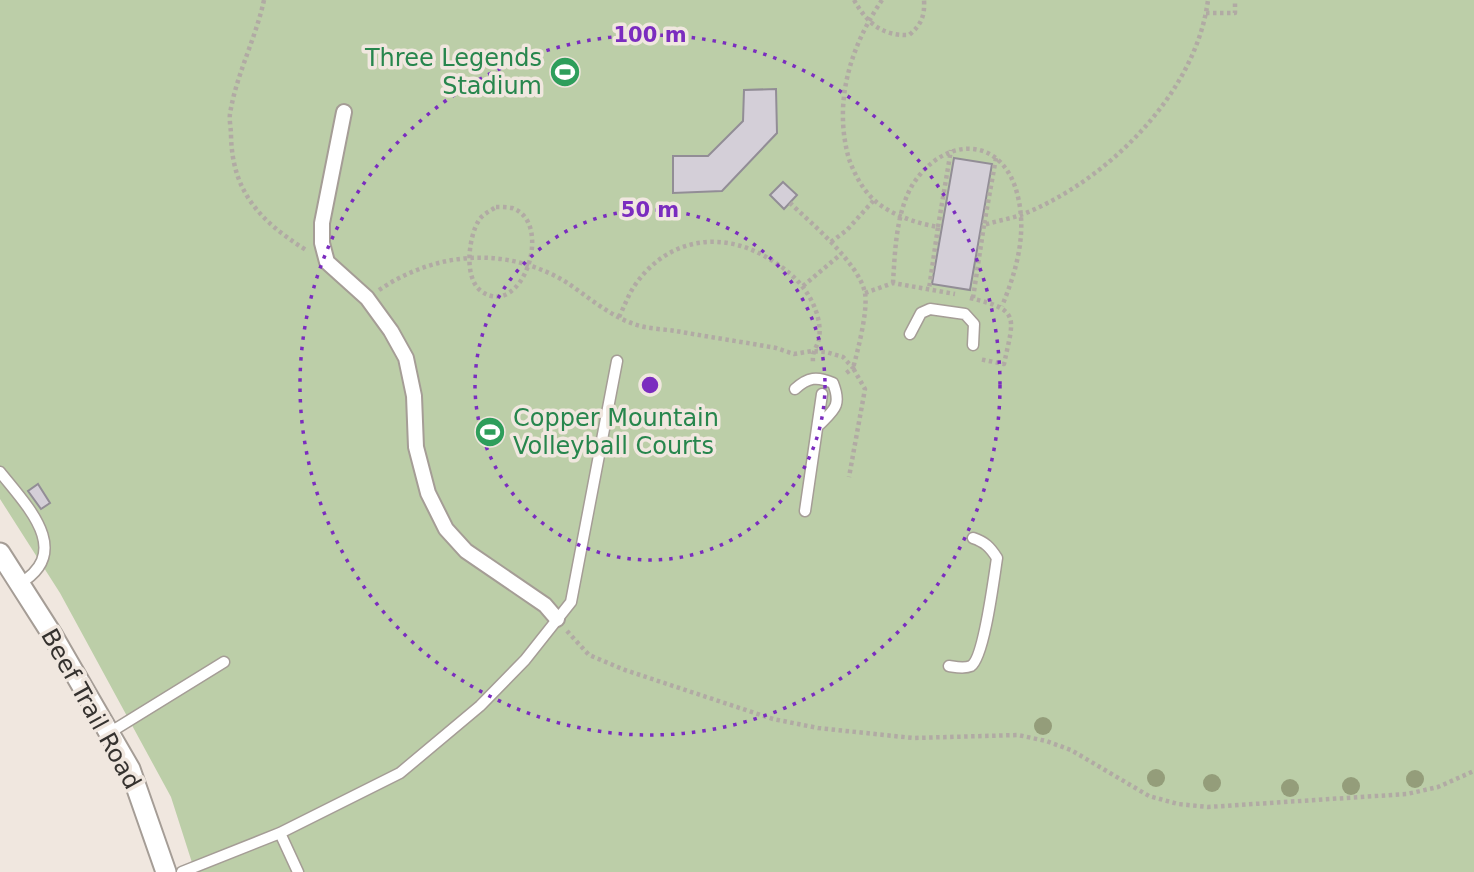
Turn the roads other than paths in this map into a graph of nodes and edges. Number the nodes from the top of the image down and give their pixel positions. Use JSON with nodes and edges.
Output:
{"nodes":[{"id":1,"x":344,"y":111,"type":"dead end"},
{"id":2,"x":910,"y":334,"type":"dead end"},
{"id":3,"x":973,"y":345,"type":"dead end"},
{"id":4,"x":617,"y":361,"type":"dead end"},
{"id":5,"x":795,"y":390,"type":"dead end"},
{"id":6,"x":822,"y":394,"type":"dead end"},
{"id":7,"x":818,"y":425,"type":"junction"},
{"id":8,"x":0,"y":472,"type":"edge"},
{"id":9,"x":805,"y":511,"type":"dead end"},
{"id":10,"x":973,"y":538,"type":"dead end"},
{"id":11,"x":2,"y":559,"type":"edge"},
{"id":12,"x":19,"y":584,"type":"junction"},
{"id":13,"x":557,"y":619,"type":"junction"},
{"id":14,"x":224,"y":662,"type":"dead end"},
{"id":15,"x":948,"y":666,"type":"dead end"},
{"id":16,"x":109,"y":733,"type":"junction"},
{"id":17,"x":280,"y":833,"type":"junction"},
{"id":18,"x":166,"y":872,"type":"edge"},
{"id":19,"x":182,"y":872,"type":"edge"},
{"id":20,"x":298,"y":872,"type":"edge"}],
"edges":[{"from":1,"to":13,"type":"street"},
{"from":2,"to":3,"type":"lane"},
{"from":4,"to":13,"type":"lane"},
{"from":5,"to":7,"type":"lane"},
{"from":6,"to":7,"type":"lane"},
{"from":7,"to":9,"type":"lane"},
{"from":8,"to":12,"type":"lane"},
{"from":10,"to":15,"type":"lane"},
{"from":11,"to":12,"type":"street","name":"Beef Trail Road"},
{"from":12,"to":16,"type":"street","name":"Beef Trail Road"},
{"from":13,"to":17,"type":"lane"},
{"from":14,"to":16,"type":"lane"},
{"from":16,"to":18,"type":"street","name":"Beef Trail Road"},
{"from":17,"to":19,"type":"lane"},
{"from":17,"to":20,"type":"lane"}]}
